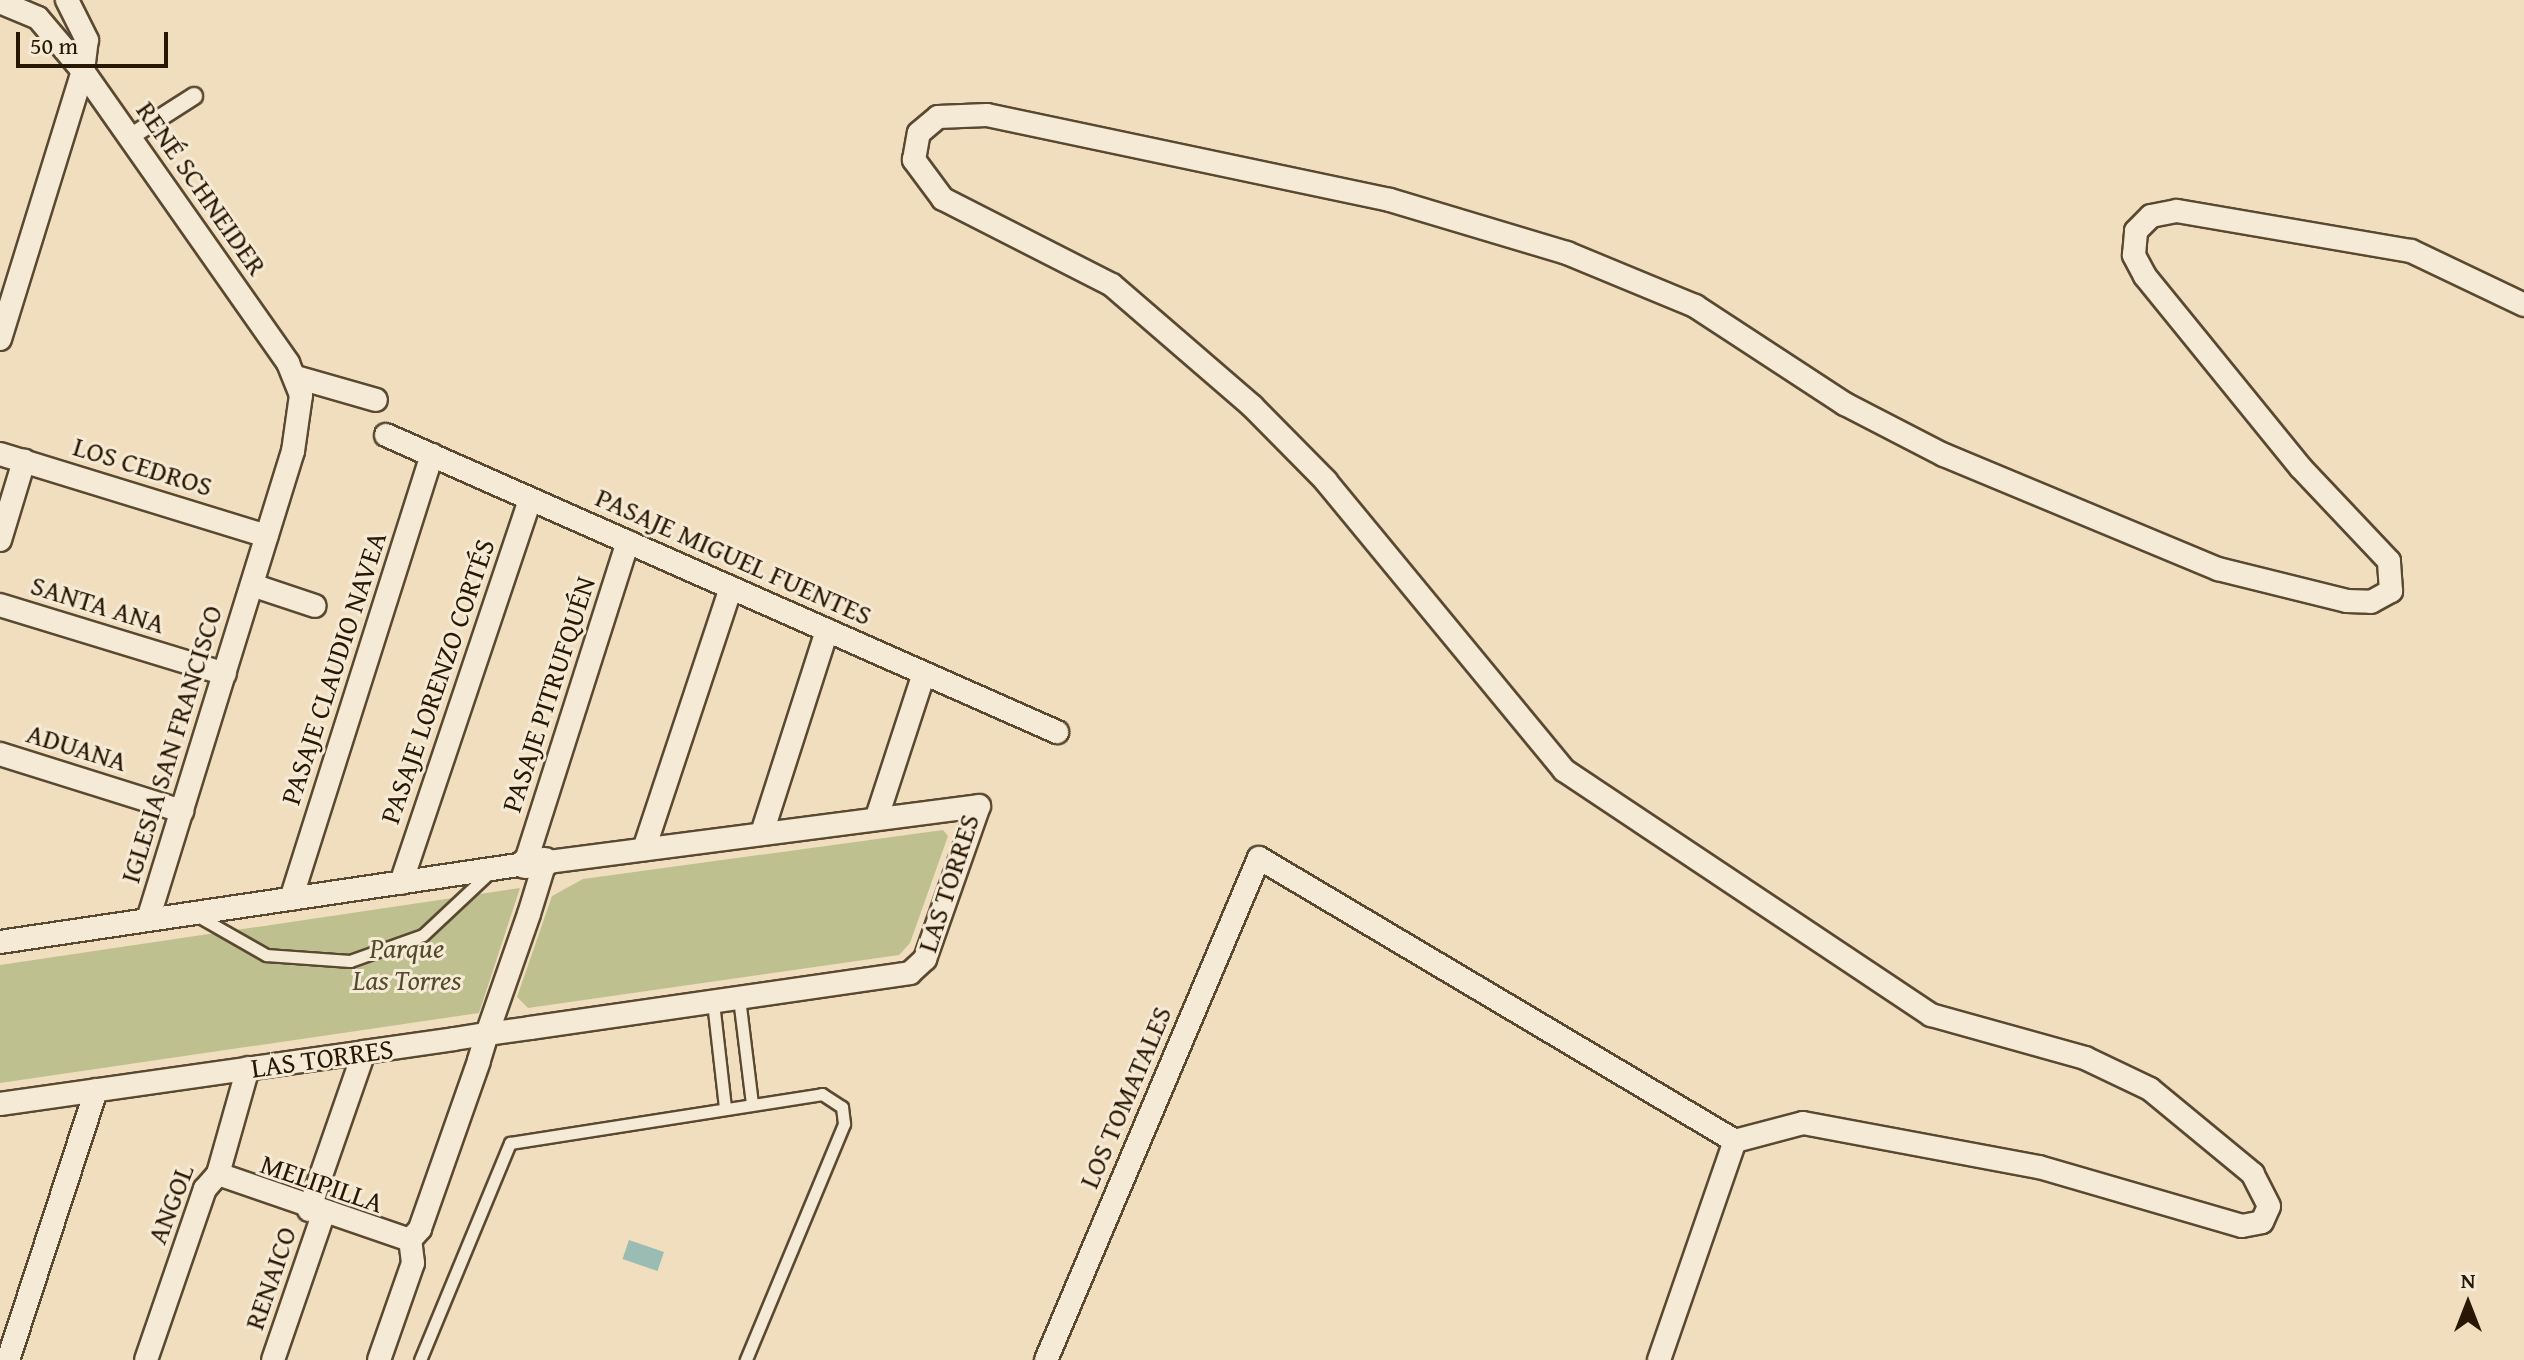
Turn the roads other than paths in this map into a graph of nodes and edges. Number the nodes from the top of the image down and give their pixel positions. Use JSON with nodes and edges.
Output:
{"nodes":[{"id":1,"x":67,"y":0,"type":"edge"},
{"id":2,"x":0,"y":2,"type":"edge"},
{"id":3,"x":83,"y":71,"type":"junction"},
{"id":4,"x":194,"y":96,"type":"dead end"},
{"id":5,"x":130,"y":137,"type":"junction"},
{"id":6,"x":2524,"y":305,"type":"edge"},
{"id":7,"x":0,"y":339,"type":"edge"},
{"id":8,"x":298,"y":386,"type":"junction"},
{"id":9,"x":376,"y":400,"type":"dead end"},
{"id":10,"x":386,"y":435,"type":"dead end"},
{"id":11,"x":0,"y":454,"type":"edge"},
{"id":12,"x":432,"y":455,"type":"junction"},
{"id":13,"x":24,"y":461,"type":"junction"},
{"id":14,"x":530,"y":499,"type":"junction"},
{"id":15,"x":267,"y":536,"type":"junction"},
{"id":16,"x":0,"y":540,"type":"edge"},
{"id":17,"x":628,"y":542,"type":"junction"},
{"id":18,"x":252,"y":585,"type":"junction"},
{"id":19,"x":731,"y":588,"type":"junction"},
{"id":20,"x":0,"y":605,"type":"edge"},
{"id":21,"x":315,"y":606,"type":"dead end"},
{"id":22,"x":827,"y":630,"type":"junction"},
{"id":23,"x":924,"y":673,"type":"junction"},
{"id":24,"x":225,"y":674,"type":"junction"},
{"id":25,"x":1057,"y":732,"type":"dead end"},
{"id":26,"x":0,"y":754,"type":"edge"},
{"id":27,"x":182,"y":811,"type":"junction"},
{"id":28,"x":877,"y":817,"type":"junction"},
{"id":29,"x":762,"y":833,"type":"junction"},
{"id":30,"x":644,"y":849,"type":"junction"},
{"id":31,"x":535,"y":863,"type":"junction"},
{"id":32,"x":492,"y":870,"type":"junction"},
{"id":33,"x":401,"y":883,"type":"junction"},
{"id":34,"x":291,"y":899,"type":"junction"},
{"id":35,"x":194,"y":913,"type":"junction"},
{"id":36,"x":148,"y":920,"type":"junction"},
{"id":37,"x":0,"y":942,"type":"edge"},
{"id":38,"x":739,"y":998,"type":"junction"},
{"id":39,"x":713,"y":1002,"type":"junction"},
{"id":40,"x":487,"y":1034,"type":"junction"},
{"id":41,"x":364,"y":1052,"type":"junction"},
{"id":42,"x":248,"y":1068,"type":"junction"},
{"id":43,"x":96,"y":1090,"type":"junction"},
{"id":44,"x":0,"y":1104,"type":"edge"},
{"id":45,"x":752,"y":1104,"type":"junction"},
{"id":46,"x":725,"y":1108,"type":"junction"},
{"id":47,"x":1735,"y":1141,"type":"junction"},
{"id":48,"x":218,"y":1174,"type":"junction"},
{"id":49,"x":316,"y":1212,"type":"junction"},
{"id":50,"x":410,"y":1240,"type":"junction"},
{"id":51,"x":8,"y":1360,"type":"edge"},
{"id":52,"x":146,"y":1360,"type":"edge"},
{"id":53,"x":273,"y":1360,"type":"edge"},
{"id":54,"x":379,"y":1360,"type":"edge"},
{"id":55,"x":420,"y":1360,"type":"edge"},
{"id":56,"x":746,"y":1360,"type":"edge"},
{"id":57,"x":1046,"y":1360,"type":"edge"},
{"id":58,"x":1659,"y":1360,"type":"edge"}],
"edges":[{"from":1,"to":3,"type":"street"},
{"from":2,"to":3,"type":"street","name":"RENÉ SCHNEIDER"},
{"from":3,"to":5,"type":"street","name":"RENÉ SCHNEIDER"},
{"from":3,"to":7,"type":"street"},
{"from":4,"to":5,"type":"street"},
{"from":5,"to":8,"type":"street","name":"RENÉ SCHNEIDER"},
{"from":6,"to":47,"type":"street"},
{"from":8,"to":9,"type":"street"},
{"from":8,"to":15,"type":"street","name":"IGLESIA SAN FRANCISCO"},
{"from":10,"to":12,"type":"street","name":"PASAJE MIGUEL FUENTES"},
{"from":11,"to":13,"type":"street","name":"LOS CEDROS"},
{"from":12,"to":14,"type":"street","name":"PASAJE MIGUEL FUENTES"},
{"from":12,"to":34,"type":"street","name":"PASAJE CLAUDIO NAVEA"},
{"from":13,"to":15,"type":"street","name":"LOS CEDROS"},
{"from":13,"to":16,"type":"street"},
{"from":14,"to":17,"type":"street","name":"PASAJE MIGUEL FUENTES"},
{"from":14,"to":33,"type":"street","name":"PASAJE LORENZO CORTÉS"},
{"from":15,"to":18,"type":"street","name":"IGLESIA SAN FRANCISCO"},
{"from":17,"to":19,"type":"street","name":"PASAJE MIGUEL FUENTES"},
{"from":17,"to":31,"type":"street","name":"PASAJE PITRUFQUÉN"},
{"from":18,"to":21,"type":"street","name":"IGLESIA SAN FRANCISCO"},
{"from":18,"to":24,"type":"street","name":"IGLESIA SAN FRANCISCO"},
{"from":19,"to":22,"type":"street","name":"PASAJE MIGUEL FUENTES"},
{"from":19,"to":30,"type":"street"},
{"from":20,"to":24,"type":"street","name":"SANTA ANA"},
{"from":22,"to":23,"type":"street","name":"PASAJE MIGUEL FUENTES"},
{"from":22,"to":29,"type":"street"},
{"from":23,"to":25,"type":"street","name":"PASAJE MIGUEL FUENTES"},
{"from":23,"to":28,"type":"street"},
{"from":24,"to":27,"type":"street","name":"IGLESIA SAN FRANCISCO"},
{"from":26,"to":27,"type":"street","name":"ADUANA"},
{"from":27,"to":36,"type":"street","name":"IGLESIA SAN FRANCISCO"},
{"from":28,"to":29,"type":"street","name":"LAS TORRES"},
{"from":28,"to":38,"type":"street","name":"LAS TORRES"},
{"from":29,"to":30,"type":"street","name":"LAS TORRES"},
{"from":30,"to":31,"type":"street","name":"LAS TORRES"},
{"from":31,"to":32,"type":"street","name":"LAS TORRES"},
{"from":31,"to":40,"type":"street","name":"PASAJE PITRUFQUÉN"},
{"from":32,"to":33,"type":"street","name":"LAS TORRES"},
{"from":32,"to":35,"type":"lane"},
{"from":33,"to":34,"type":"street","name":"LAS TORRES"},
{"from":34,"to":35,"type":"street","name":"LAS TORRES"},
{"from":35,"to":36,"type":"street","name":"LAS TORRES"},
{"from":36,"to":37,"type":"street","name":"LAS TORRES"},
{"from":38,"to":39,"type":"street","name":"LAS TORRES"},
{"from":38,"to":45,"type":"lane"},
{"from":39,"to":40,"type":"street","name":"LAS TORRES"},
{"from":39,"to":46,"type":"lane"},
{"from":40,"to":41,"type":"street","name":"LAS TORRES"},
{"from":40,"to":50,"type":"street","name":"PASAJE PITRUFQUÉN"},
{"from":41,"to":42,"type":"street","name":"LAS TORRES"},
{"from":41,"to":49,"type":"street","name":"RENAICO"},
{"from":42,"to":43,"type":"street","name":"LAS TORRES"},
{"from":42,"to":48,"type":"street","name":"ANGOL"},
{"from":43,"to":44,"type":"street","name":"LAS TORRES"},
{"from":43,"to":51,"type":"street"},
{"from":45,"to":46,"type":"lane"},
{"from":45,"to":56,"type":"lane"},
{"from":46,"to":55,"type":"lane"},
{"from":47,"to":57,"type":"street","name":"LOS TOMATALES"},
{"from":47,"to":58,"type":"street"},
{"from":48,"to":49,"type":"street","name":"MELIPILLA"},
{"from":48,"to":52,"type":"street","name":"ANGOL"},
{"from":49,"to":50,"type":"street","name":"MELIPILLA"},
{"from":49,"to":53,"type":"street","name":"RENAICO"},
{"from":50,"to":54,"type":"street","name":"PASAJE PITRUFQUÉN"}]}
